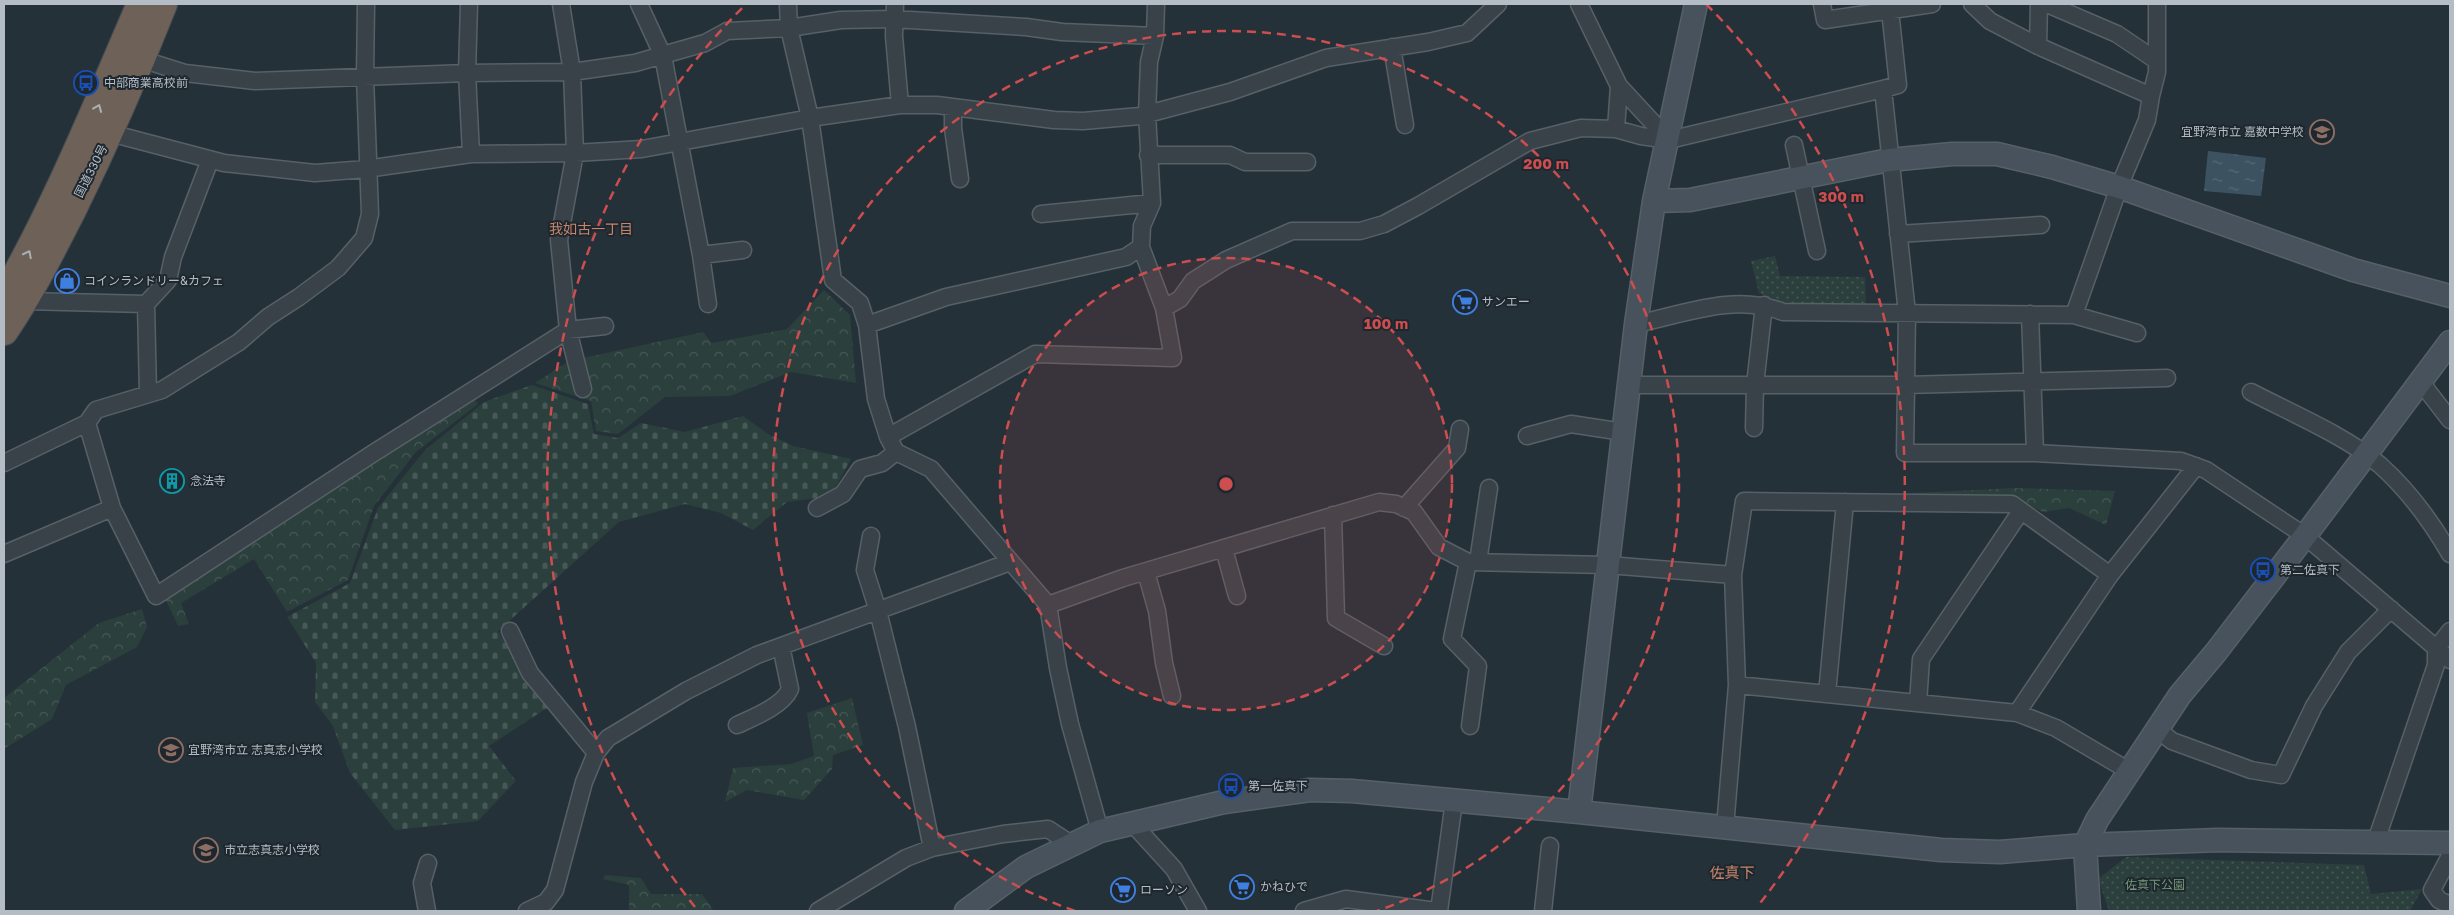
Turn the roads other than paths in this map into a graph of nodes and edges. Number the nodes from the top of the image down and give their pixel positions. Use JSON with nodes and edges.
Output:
{"nodes":[{"id":1,"x":141,"y":4,"type":"edge"},
{"id":2,"x":163,"y":4,"type":"edge"},
{"id":3,"x":366,"y":4,"type":"edge"},
{"id":4,"x":469,"y":4,"type":"edge"},
{"id":5,"x":561,"y":4,"type":"edge"},
{"id":6,"x":639,"y":4,"type":"edge"},
{"id":7,"x":788,"y":4,"type":"edge"},
{"id":8,"x":1156,"y":4,"type":"edge"},
{"id":9,"x":1498,"y":4,"type":"edge"},
{"id":10,"x":1579,"y":4,"type":"edge"},
{"id":11,"x":1696,"y":4,"type":"edge"},
{"id":12,"x":1822,"y":4,"type":"edge"},
{"id":13,"x":1932,"y":4,"type":"edge"},
{"id":14,"x":1972,"y":4,"type":"edge"},
{"id":15,"x":2040,"y":4,"type":"edge"},
{"id":16,"x":2047,"y":4,"type":"edge"},
{"id":17,"x":2157,"y":4,"type":"edge"},
{"id":18,"x":1890,"y":10,"type":"junction"},
{"id":19,"x":894,"y":11,"type":"edge"},
{"id":20,"x":789,"y":28,"type":"junction"},
{"id":21,"x":1156,"y":36,"type":"junction"},
{"id":22,"x":2038,"y":46,"type":"junction"},
{"id":23,"x":1392,"y":47,"type":"junction"},
{"id":24,"x":663,"y":56,"type":"junction"},
{"id":25,"x":141,"y":59,"type":"junction"},
{"id":26,"x":2157,"y":61,"type":"junction"},
{"id":27,"x":572,"y":72,"type":"junction"},
{"id":28,"x":467,"y":73,"type":"junction"},
{"id":29,"x":365,"y":76,"type":"junction"},
{"id":30,"x":1619,"y":86,"type":"junction"},
{"id":31,"x":1883,"y":89,"type":"junction"},
{"id":32,"x":2151,"y":96,"type":"junction"},
{"id":33,"x":900,"y":105,"type":"junction"},
{"id":34,"x":953,"y":108,"type":"junction"},
{"id":35,"x":1147,"y":114,"type":"junction"},
{"id":36,"x":810,"y":118,"type":"junction"},
{"id":37,"x":1405,"y":125,"type":"dead end"},
{"id":38,"x":1616,"y":129,"type":"junction"},
{"id":39,"x":110,"y":134,"type":"junction"},
{"id":40,"x":1669,"y":140,"type":"junction"},
{"id":41,"x":678,"y":142,"type":"junction"},
{"id":42,"x":1794,"y":145,"type":"dead end"},
{"id":43,"x":575,"y":153,"type":"junction"},
{"id":44,"x":471,"y":154,"type":"junction"},
{"id":45,"x":1148,"y":156,"type":"junction"},
{"id":46,"x":210,"y":160,"type":"junction"},
{"id":47,"x":1889,"y":160,"type":"junction"},
{"id":48,"x":1307,"y":162,"type":"dead end"},
{"id":49,"x":366,"y":169,"type":"junction"},
{"id":50,"x":1801,"y":177,"type":"junction"},
{"id":51,"x":960,"y":179,"type":"dead end"},
{"id":52,"x":2119,"y":187,"type":"junction"},
{"id":53,"x":1654,"y":201,"type":"junction"},
{"id":54,"x":1152,"y":203,"type":"junction"},
{"id":55,"x":1041,"y":214,"type":"dead end"},
{"id":56,"x":2041,"y":225,"type":"dead end"},
{"id":57,"x":1898,"y":234,"type":"junction"},
{"id":58,"x":1141,"y":247,"type":"junction"},
{"id":59,"x":743,"y":250,"type":"dead end"},
{"id":60,"x":1817,"y":251,"type":"dead end"},
{"id":61,"x":701,"y":255,"type":"junction"},
{"id":62,"x":2450,"y":296,"type":"edge"},
{"id":63,"x":11,"y":299,"type":"edge"},
{"id":64,"x":146,"y":304,"type":"junction"},
{"id":65,"x":708,"y":304,"type":"dead end"},
{"id":66,"x":1764,"y":305,"type":"junction"},
{"id":67,"x":1164,"y":308,"type":"junction"},
{"id":68,"x":1907,"y":313,"type":"junction"},
{"id":69,"x":2030,"y":314,"type":"junction"},
{"id":70,"x":2074,"y":315,"type":"junction"},
{"id":71,"x":1636,"y":324,"type":"junction"},
{"id":72,"x":867,"y":325,"type":"junction"},
{"id":73,"x":605,"y":326,"type":"dead end"},
{"id":74,"x":568,"y":330,"type":"junction"},
{"id":75,"x":4,"y":331,"type":"edge"},
{"id":76,"x":2137,"y":333,"type":"dead end"},
{"id":77,"x":2450,"y":342,"type":"edge"},
{"id":78,"x":2167,"y":378,"type":"dead end"},
{"id":79,"x":2420,"y":381,"type":"junction"},
{"id":80,"x":2034,"y":382,"type":"junction"},
{"id":81,"x":1628,"y":385,"type":"junction"},
{"id":82,"x":1755,"y":385,"type":"junction"},
{"id":83,"x":1906,"y":385,"type":"junction"},
{"id":84,"x":583,"y":389,"type":"dead end"},
{"id":85,"x":2251,"y":392,"type":"dead end"},
{"id":86,"x":148,"y":394,"type":"junction"},
{"id":87,"x":2450,"y":420,"type":"edge"},
{"id":88,"x":87,"y":423,"type":"junction"},
{"id":89,"x":1754,"y":428,"type":"dead end"},
{"id":90,"x":1460,"y":429,"type":"dead end"},
{"id":91,"x":1623,"y":432,"type":"junction"},
{"id":92,"x":1527,"y":436,"type":"dead end"},
{"id":93,"x":888,"y":437,"type":"junction"},
{"id":94,"x":896,"y":452,"type":"junction"},
{"id":95,"x":2035,"y":453,"type":"junction"},
{"id":96,"x":2366,"y":456,"type":"junction"},
{"id":97,"x":4,"y":463,"type":"edge"},
{"id":98,"x":2196,"y":466,"type":"junction"},
{"id":99,"x":1489,"y":488,"type":"dead end"},
{"id":100,"x":1845,"y":502,"type":"junction"},
{"id":101,"x":112,"y":508,"type":"junction"},
{"id":102,"x":817,"y":508,"type":"dead end"},
{"id":103,"x":1404,"y":508,"type":"junction"},
{"id":104,"x":2021,"y":511,"type":"junction"},
{"id":105,"x":1332,"y":515,"type":"junction"},
{"id":106,"x":871,"y":536,"type":"dead end"},
{"id":107,"x":2305,"y":536,"type":"junction"},
{"id":108,"x":1224,"y":549,"type":"junction"},
{"id":109,"x":4,"y":554,"type":"edge"},
{"id":110,"x":2450,"y":554,"type":"edge"},
{"id":111,"x":1010,"y":562,"type":"junction"},
{"id":112,"x":1473,"y":562,"type":"junction"},
{"id":113,"x":1608,"y":565,"type":"junction"},
{"id":114,"x":1146,"y":572,"type":"junction"},
{"id":115,"x":1733,"y":575,"type":"junction"},
{"id":116,"x":2110,"y":575,"type":"junction"},
{"id":117,"x":1237,"y":596,"type":"dead end"},
{"id":118,"x":1048,"y":605,"type":"junction"},
{"id":119,"x":2391,"y":609,"type":"junction"},
{"id":120,"x":878,"y":611,"type":"junction"},
{"id":121,"x":510,"y":631,"type":"dead end"},
{"id":122,"x":2450,"y":631,"type":"edge"},
{"id":123,"x":781,"y":646,"type":"junction"},
{"id":124,"x":1384,"y":646,"type":"dead end"},
{"id":125,"x":2436,"y":649,"type":"junction"},
{"id":126,"x":2450,"y":660,"type":"edge"},
{"id":127,"x":1737,"y":685,"type":"junction"},
{"id":128,"x":1826,"y":694,"type":"junction"},
{"id":129,"x":1172,"y":696,"type":"dead end"},
{"id":130,"x":1918,"y":703,"type":"junction"},
{"id":131,"x":2017,"y":713,"type":"junction"},
{"id":132,"x":737,"y":725,"type":"dead end"},
{"id":133,"x":1470,"y":726,"type":"dead end"},
{"id":134,"x":2157,"y":729,"type":"junction"},
{"id":135,"x":596,"y":753,"type":"junction"},
{"id":136,"x":2129,"y":770,"type":"junction"},
{"id":137,"x":1454,"y":801,"type":"junction"},
{"id":138,"x":1579,"y":812,"type":"junction"},
{"id":139,"x":1132,"y":823,"type":"junction"},
{"id":140,"x":1725,"y":827,"type":"junction"},
{"id":141,"x":1100,"y":831,"type":"junction"},
{"id":142,"x":2376,"y":841,"type":"junction"},
{"id":143,"x":2450,"y":842,"type":"edge"},
{"id":144,"x":1071,"y":844,"type":"junction"},
{"id":145,"x":2085,"y":845,"type":"junction"},
{"id":146,"x":1550,"y":846,"type":"dead end"},
{"id":147,"x":932,"y":848,"type":"junction"},
{"id":148,"x":2450,"y":856,"type":"edge"},
{"id":149,"x":428,"y":863,"type":"dead end"},
{"id":150,"x":2450,"y":905,"type":"edge"},
{"id":151,"x":427,"y":911,"type":"edge"},
{"id":152,"x":527,"y":911,"type":"edge"},
{"id":153,"x":818,"y":911,"type":"edge"},
{"id":154,"x":966,"y":911,"type":"edge"},
{"id":155,"x":1198,"y":911,"type":"edge"},
{"id":156,"x":1304,"y":911,"type":"edge"},
{"id":157,"x":1438,"y":911,"type":"edge"},
{"id":158,"x":1544,"y":911,"type":"edge"},
{"id":159,"x":2089,"y":911,"type":"edge"}],
"edges":[{"from":63,"to":1,"type":"highway","name":"国道330号","one_way":true},
{"from":2,"to":25,"type":"highway","name":"国道330号"},
{"from":3,"to":29,"type":"street"},
{"from":4,"to":28,"type":"street"},
{"from":5,"to":27,"type":"street"},
{"from":6,"to":24,"type":"street"},
{"from":7,"to":20,"type":"street"},
{"from":8,"to":21,"type":"street"},
{"from":9,"to":23,"type":"street"},
{"from":10,"to":30,"type":"street"},
{"from":11,"to":40,"type":"street"},
{"from":12,"to":18,"type":"street"},
{"from":13,"to":18,"type":"street"},
{"from":14,"to":22,"type":"street"},
{"from":15,"to":22,"type":"street"},
{"from":16,"to":26,"type":"street"},
{"from":17,"to":26,"type":"street"},
{"from":18,"to":31,"type":"street"},
{"from":19,"to":20,"type":"street"},
{"from":19,"to":21,"type":"street"},
{"from":19,"to":33,"type":"street"},
{"from":20,"to":24,"type":"street"},
{"from":20,"to":36,"type":"street"},
{"from":21,"to":35,"type":"street"},
{"from":22,"to":32,"type":"street"},
{"from":23,"to":35,"type":"street"},
{"from":23,"to":37,"type":"street"},
{"from":24,"to":27,"type":"street"},
{"from":24,"to":41,"type":"street"},
{"from":25,"to":29,"type":"street"},
{"from":25,"to":39,"type":"highway","name":"国道330号"},
{"from":26,"to":32,"type":"street"},
{"from":27,"to":28,"type":"street"},
{"from":27,"to":43,"type":"street"},
{"from":28,"to":29,"type":"street"},
{"from":28,"to":44,"type":"street"},
{"from":29,"to":49,"type":"street"},
{"from":30,"to":38,"type":"street"},
{"from":30,"to":40,"type":"street"},
{"from":31,"to":40,"type":"street"},
{"from":31,"to":47,"type":"street"},
{"from":32,"to":52,"type":"street"},
{"from":33,"to":34,"type":"street"},
{"from":33,"to":36,"type":"street"},
{"from":34,"to":35,"type":"street"},
{"from":34,"to":51,"type":"street"},
{"from":35,"to":45,"type":"street"},
{"from":36,"to":41,"type":"street"},
{"from":36,"to":72,"type":"street"},
{"from":38,"to":40,"type":"street"},
{"from":38,"to":67,"type":"street"},
{"from":39,"to":46,"type":"street"},
{"from":39,"to":63,"type":"highway","name":"国道330号"},
{"from":40,"to":53,"type":"street"},
{"from":41,"to":43,"type":"street"},
{"from":41,"to":61,"type":"street"},
{"from":42,"to":50,"type":"street"},
{"from":43,"to":44,"type":"street"},
{"from":43,"to":74,"type":"street"},
{"from":44,"to":49,"type":"street"},
{"from":45,"to":48,"type":"street"},
{"from":45,"to":54,"type":"street"},
{"from":46,"to":49,"type":"street"},
{"from":46,"to":64,"type":"street"},
{"from":47,"to":50,"type":"street"},
{"from":47,"to":52,"type":"street"},
{"from":47,"to":57,"type":"street"},
{"from":49,"to":86,"type":"street"},
{"from":50,"to":53,"type":"street"},
{"from":50,"to":60,"type":"street"},
{"from":52,"to":62,"type":"street"},
{"from":52,"to":70,"type":"street"},
{"from":53,"to":71,"type":"street"},
{"from":54,"to":55,"type":"street"},
{"from":54,"to":58,"type":"street"},
{"from":56,"to":57,"type":"street"},
{"from":57,"to":68,"type":"street"},
{"from":58,"to":67,"type":"street"},
{"from":58,"to":72,"type":"street"},
{"from":59,"to":61,"type":"street"},
{"from":61,"to":65,"type":"street"},
{"from":63,"to":64,"type":"street"},
{"from":63,"to":75,"type":"highway","name":"国道330号"},
{"from":64,"to":86,"type":"street"},
{"from":66,"to":68,"type":"street"},
{"from":66,"to":71,"type":"street"},
{"from":66,"to":82,"type":"street"},
{"from":67,"to":93,"type":"street"},
{"from":68,"to":69,"type":"street"},
{"from":68,"to":83,"type":"street"},
{"from":69,"to":70,"type":"street"},
{"from":69,"to":80,"type":"street"},
{"from":70,"to":76,"type":"street"},
{"from":71,"to":81,"type":"street"},
{"from":72,"to":93,"type":"street"},
{"from":73,"to":74,"type":"street"},
{"from":74,"to":84,"type":"street"},
{"from":74,"to":101,"type":"street"},
{"from":77,"to":79,"type":"street"},
{"from":78,"to":80,"type":"street"},
{"from":79,"to":87,"type":"street"},
{"from":79,"to":96,"type":"street"},
{"from":80,"to":83,"type":"street"},
{"from":80,"to":95,"type":"street"},
{"from":81,"to":82,"type":"street"},
{"from":81,"to":91,"type":"street"},
{"from":82,"to":83,"type":"street"},
{"from":82,"to":89,"type":"street"},
{"from":83,"to":95,"type":"street"},
{"from":85,"to":96,"type":"street"},
{"from":86,"to":88,"type":"street"},
{"from":88,"to":97,"type":"street"},
{"from":88,"to":101,"type":"street"},
{"from":90,"to":103,"type":"street"},
{"from":91,"to":92,"type":"street"},
{"from":91,"to":113,"type":"street"},
{"from":93,"to":94,"type":"street"},
{"from":94,"to":102,"type":"street"},
{"from":94,"to":111,"type":"street"},
{"from":95,"to":98,"type":"street"},
{"from":96,"to":107,"type":"street"},
{"from":96,"to":110,"type":"street"},
{"from":98,"to":107,"type":"street"},
{"from":98,"to":116,"type":"street"},
{"from":99,"to":112,"type":"street"},
{"from":100,"to":104,"type":"street"},
{"from":100,"to":115,"type":"street"},
{"from":100,"to":128,"type":"street"},
{"from":101,"to":109,"type":"street"},
{"from":103,"to":105,"type":"street"},
{"from":103,"to":112,"type":"street"},
{"from":104,"to":116,"type":"street"},
{"from":104,"to":130,"type":"street"},
{"from":105,"to":108,"type":"street"},
{"from":105,"to":124,"type":"street"},
{"from":106,"to":120,"type":"street"},
{"from":107,"to":119,"type":"street"},
{"from":107,"to":134,"type":"street"},
{"from":108,"to":114,"type":"street"},
{"from":108,"to":117,"type":"street"},
{"from":111,"to":118,"type":"street"},
{"from":111,"to":120,"type":"street"},
{"from":112,"to":113,"type":"street"},
{"from":112,"to":133,"type":"street"},
{"from":113,"to":115,"type":"street"},
{"from":113,"to":138,"type":"street"},
{"from":114,"to":118,"type":"street"},
{"from":114,"to":129,"type":"street"},
{"from":115,"to":127,"type":"street"},
{"from":116,"to":131,"type":"street"},
{"from":118,"to":141,"type":"street"},
{"from":119,"to":125,"type":"street"},
{"from":119,"to":134,"type":"street"},
{"from":120,"to":123,"type":"street"},
{"from":120,"to":147,"type":"street"},
{"from":121,"to":135,"type":"street"},
{"from":122,"to":125,"type":"street"},
{"from":123,"to":132,"type":"street"},
{"from":123,"to":135,"type":"street"},
{"from":125,"to":126,"type":"street"},
{"from":125,"to":142,"type":"street"},
{"from":127,"to":128,"type":"street"},
{"from":127,"to":140,"type":"street"},
{"from":128,"to":130,"type":"street"},
{"from":130,"to":131,"type":"street"},
{"from":131,"to":136,"type":"street"},
{"from":134,"to":136,"type":"street"},
{"from":135,"to":152,"type":"street"},
{"from":136,"to":145,"type":"street"},
{"from":137,"to":138,"type":"street"},
{"from":137,"to":139,"type":"street"},
{"from":137,"to":157,"type":"street"},
{"from":138,"to":140,"type":"street"},
{"from":139,"to":141,"type":"street"},
{"from":139,"to":155,"type":"street"},
{"from":140,"to":145,"type":"street"},
{"from":141,"to":144,"type":"street"},
{"from":142,"to":143,"type":"street"},
{"from":142,"to":145,"type":"street"},
{"from":144,"to":147,"type":"street"},
{"from":144,"to":154,"type":"street"},
{"from":145,"to":159,"type":"street"},
{"from":146,"to":158,"type":"street"},
{"from":147,"to":153,"type":"street"},
{"from":148,"to":150,"type":"street"},
{"from":149,"to":151,"type":"street"},
{"from":156,"to":157,"type":"street"}]}
